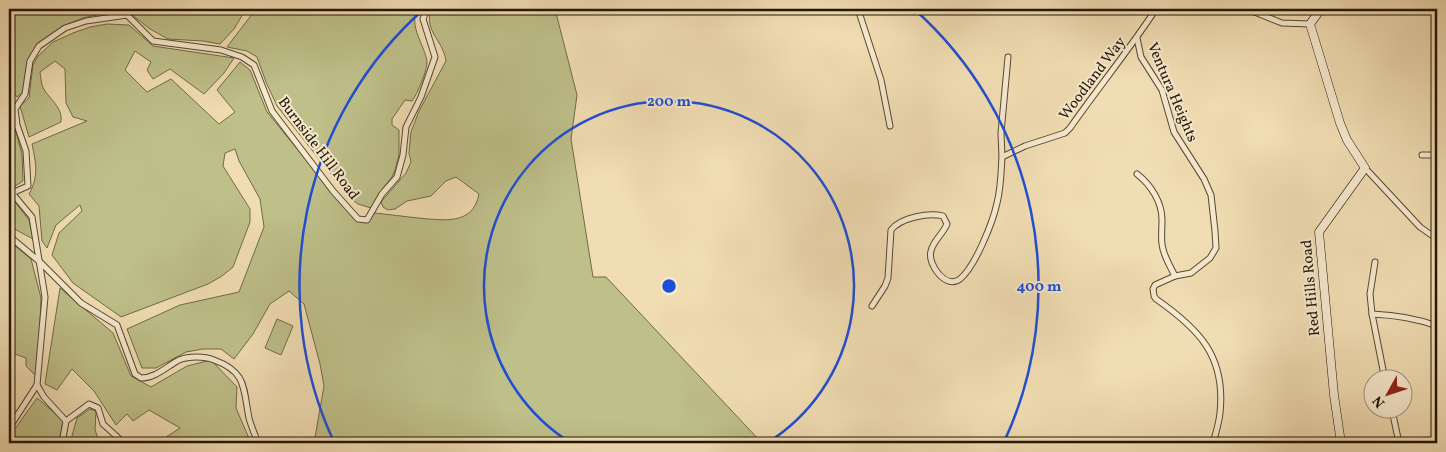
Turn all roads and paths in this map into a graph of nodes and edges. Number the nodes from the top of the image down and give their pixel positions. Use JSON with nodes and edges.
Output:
{"nodes":[{"id":1,"x":427,"y":9,"type":"edge"},
{"id":2,"x":858,"y":9,"type":"edge"},
{"id":3,"x":1156,"y":9,"type":"edge"},
{"id":4,"x":1247,"y":9,"type":"edge"},
{"id":5,"x":1321,"y":9,"type":"edge"},
{"id":6,"x":1310,"y":24,"type":"junction"},
{"id":7,"x":1137,"y":38,"type":"junction"},
{"id":8,"x":1008,"y":57,"type":"dead end"},
{"id":9,"x":890,"y":126,"type":"dead end"},
{"id":10,"x":1422,"y":155,"type":"dead end"},
{"id":11,"x":1437,"y":156,"type":"edge"},
{"id":12,"x":1002,"y":157,"type":"junction"},
{"id":13,"x":1365,"y":168,"type":"junction"},
{"id":14,"x":1137,"y":174,"type":"dead end"},
{"id":15,"x":9,"y":236,"type":"edge"},
{"id":16,"x":1437,"y":240,"type":"edge"},
{"id":17,"x":40,"y":262,"type":"junction"},
{"id":18,"x":1375,"y":262,"type":"dead end"},
{"id":19,"x":1175,"y":276,"type":"junction"},
{"id":20,"x":872,"y":306,"type":"dead end"},
{"id":21,"x":1372,"y":314,"type":"junction"},
{"id":22,"x":1437,"y":326,"type":"edge"},
{"id":23,"x":1383,"y":370,"type":"edge"},
{"id":24,"x":37,"y":385,"type":"junction"},
{"id":25,"x":1394,"y":420,"type":"edge"},
{"id":26,"x":66,"y":421,"type":"junction"},
{"id":27,"x":9,"y":428,"type":"edge"},
{"id":28,"x":62,"y":443,"type":"edge"},
{"id":29,"x":124,"y":443,"type":"edge"},
{"id":30,"x":258,"y":443,"type":"edge"},
{"id":31,"x":1213,"y":443,"type":"edge"},
{"id":32,"x":1341,"y":443,"type":"edge"},
{"id":33,"x":1399,"y":443,"type":"edge"}],
"edges":[{"from":1,"to":17,"type":"street","name":"Burnside Hill Road"},
{"from":2,"to":9,"type":"street"},
{"from":3,"to":7,"type":"street","name":"Woodland Way"},
{"from":4,"to":6,"type":"street"},
{"from":5,"to":6,"type":"main road"},
{"from":6,"to":13,"type":"main road"},
{"from":7,"to":12,"type":"street","name":"Woodland Way"},
{"from":7,"to":19,"type":"street","name":"Ventura Heights"},
{"from":8,"to":12,"type":"street"},
{"from":10,"to":11,"type":"street"},
{"from":12,"to":20,"type":"street"},
{"from":13,"to":16,"type":"street"},
{"from":13,"to":32,"type":"main road","name":"Red Hills Road"},
{"from":14,"to":19,"type":"street"},
{"from":15,"to":17,"type":"street"},
{"from":17,"to":24,"type":"street","name":"Burnside Hill Road"},
{"from":17,"to":30,"type":"street"},
{"from":18,"to":21,"type":"street"},
{"from":19,"to":31,"type":"street","name":"Ventura Heights"},
{"from":21,"to":22,"type":"street"},
{"from":21,"to":23,"type":"street"},
{"from":24,"to":26,"type":"street"},
{"from":24,"to":27,"type":"street"},
{"from":25,"to":33,"type":"street"},
{"from":26,"to":28,"type":"street"},
{"from":26,"to":29,"type":"street"}]}
